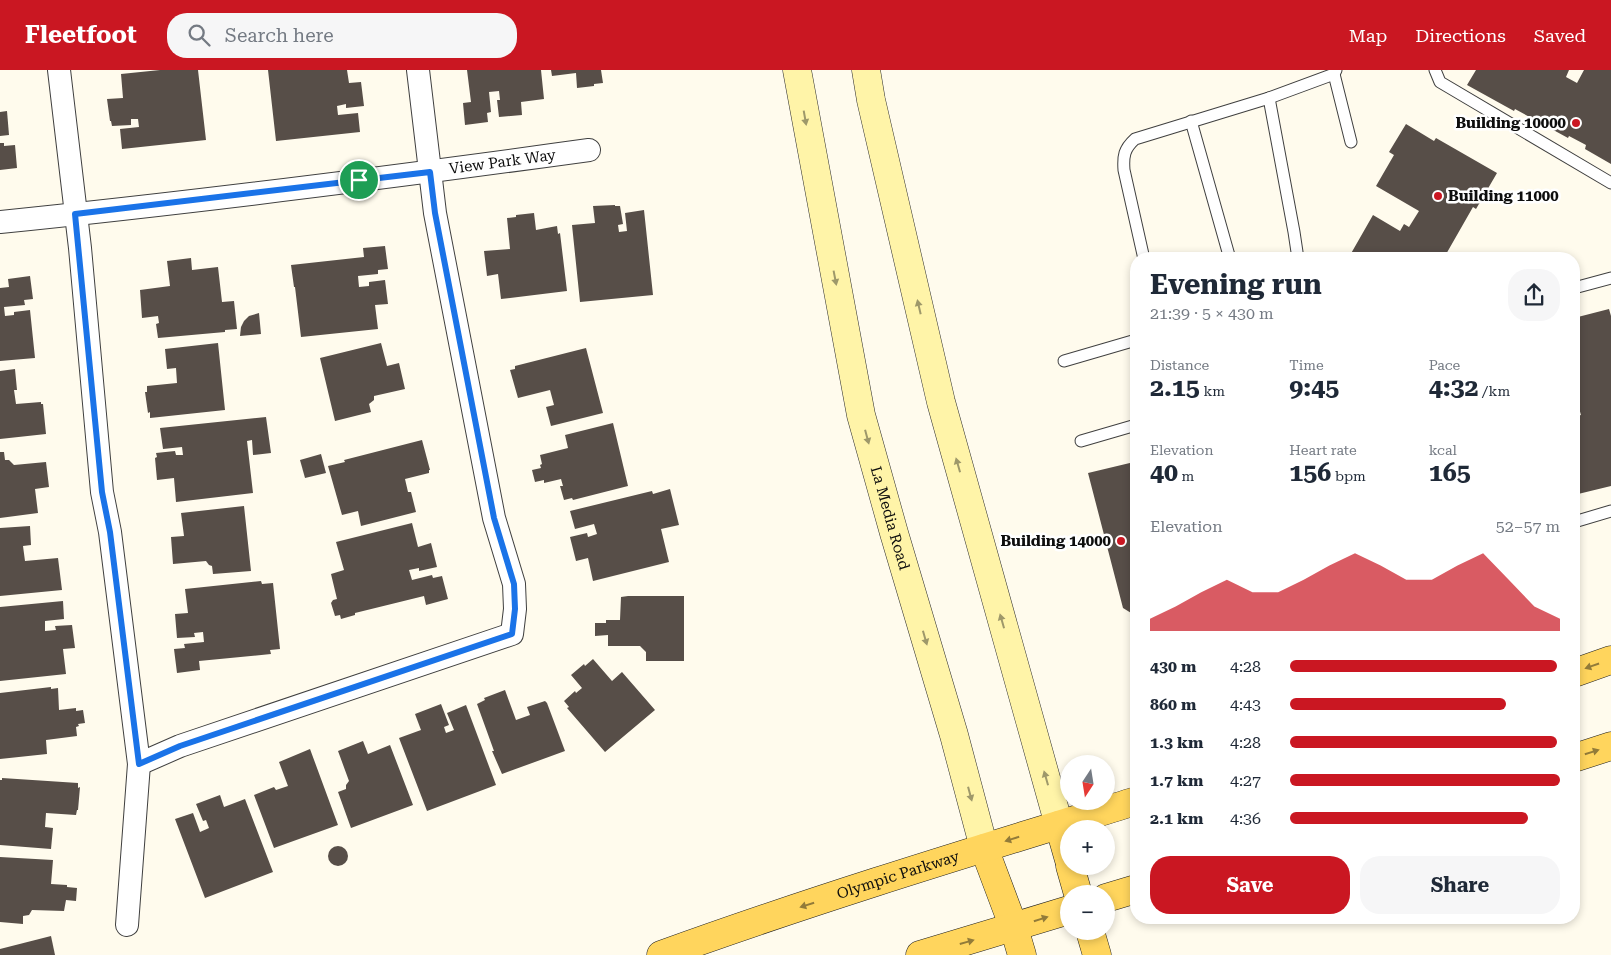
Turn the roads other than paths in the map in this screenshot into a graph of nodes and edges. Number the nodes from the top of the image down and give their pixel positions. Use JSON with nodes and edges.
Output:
{"nodes":[{"id":1,"x":59,"y":70,"type":"edge"},
{"id":2,"x":418,"y":70,"type":"edge"},
{"id":3,"x":797,"y":70,"type":"edge"},
{"id":4,"x":866,"y":70,"type":"edge"},
{"id":5,"x":1436,"y":70,"type":"edge"},
{"id":6,"x":1335,"y":72,"type":"edge"},
{"id":7,"x":1269,"y":98,"type":"junction"},
{"id":8,"x":1191,"y":121,"type":"junction"},
{"id":9,"x":1350,"y":142,"type":"dead end"},
{"id":10,"x":589,"y":150,"type":"dead end"},
{"id":11,"x":430,"y":172,"type":"junction"},
{"id":12,"x":1611,"y":182,"type":"edge"},
{"id":13,"x":75,"y":214,"type":"junction"},
{"id":14,"x":0,"y":222,"type":"edge"},
{"id":15,"x":1142,"y":252,"type":"edge"},
{"id":16,"x":1228,"y":252,"type":"edge"},
{"id":17,"x":1297,"y":252,"type":"edge"},
{"id":18,"x":1611,"y":278,"type":"edge"},
{"id":19,"x":1580,"y":286,"type":"edge"},
{"id":20,"x":1130,"y":342,"type":"edge"},
{"id":21,"x":1064,"y":361,"type":"dead end"},
{"id":22,"x":1130,"y":427,"type":"edge"},
{"id":23,"x":1081,"y":440,"type":"dead end"},
{"id":24,"x":1611,"y":511,"type":"edge"},
{"id":25,"x":1580,"y":520,"type":"edge"},
{"id":26,"x":1611,"y":660,"type":"edge"},
{"id":27,"x":1580,"y":671,"type":"edge"},
{"id":28,"x":1611,"y":746,"type":"edge"},
{"id":29,"x":1580,"y":756,"type":"edge"},
{"id":30,"x":139,"y":764,"type":"junction"},
{"id":31,"x":1130,"y":803,"type":"edge"},
{"id":32,"x":1059,"y":825,"type":"junction"},
{"id":33,"x":1060,"y":828,"type":"edge"},
{"id":34,"x":984,"y":848,"type":"junction"},
{"id":35,"x":1130,"y":891,"type":"edge"},
{"id":36,"x":1115,"y":895,"type":"edge"},
{"id":37,"x":1060,"y":913,"type":"edge"},
{"id":38,"x":127,"y":925,"type":"dead end"},
{"id":39,"x":1014,"y":928,"type":"junction"},
{"id":40,"x":1093,"y":940,"type":"edge"},
{"id":41,"x":661,"y":955,"type":"edge"},
{"id":42,"x":920,"y":955,"type":"edge"},
{"id":43,"x":1022,"y":955,"type":"edge"},
{"id":44,"x":1098,"y":955,"type":"edge"}],
"edges":[{"from":1,"to":13,"type":"street"},
{"from":2,"to":11,"type":"street"},
{"from":3,"to":34,"type":"main road","name":"La Media Road","one_way":true},
{"from":32,"to":4,"type":"main road","one_way":true},
{"from":5,"to":12,"type":"lane"},
{"from":6,"to":7,"type":"lane"},
{"from":6,"to":9,"type":"lane"},
{"from":7,"to":8,"type":"lane"},
{"from":7,"to":17,"type":"lane"},
{"from":8,"to":15,"type":"lane"},
{"from":8,"to":16,"type":"lane"},
{"from":10,"to":11,"type":"street","name":"View Park Way"},
{"from":11,"to":13,"type":"street","name":"View Park Way"},
{"from":11,"to":30,"type":"street"},
{"from":13,"to":14,"type":"street","name":"View Park Way"},
{"from":13,"to":30,"type":"street"},
{"from":18,"to":19,"type":"lane"},
{"from":20,"to":21,"type":"lane"},
{"from":22,"to":23,"type":"lane"},
{"from":24,"to":25,"type":"lane"},
{"from":26,"to":27,"type":"main road","one_way":true},
{"from":29,"to":28,"type":"main road","one_way":true},
{"from":30,"to":38,"type":"street"},
{"from":31,"to":32,"type":"main road","name":"Olympic Parkway"},
{"from":32,"to":33,"type":"main road"},
{"from":32,"to":34,"type":"main road","name":"Olympic Parkway","one_way":true},
{"from":34,"to":39,"type":"main road","name":"La Media Road"},
{"from":34,"to":41,"type":"main road","name":"Olympic Parkway","one_way":true},
{"from":35,"to":36,"type":"main road"},
{"from":39,"to":37,"type":"main road","one_way":true},
{"from":42,"to":39,"type":"main road","one_way":true},
{"from":39,"to":43,"type":"main road","name":"La Media Road"},
{"from":40,"to":44,"type":"main road"}]}
